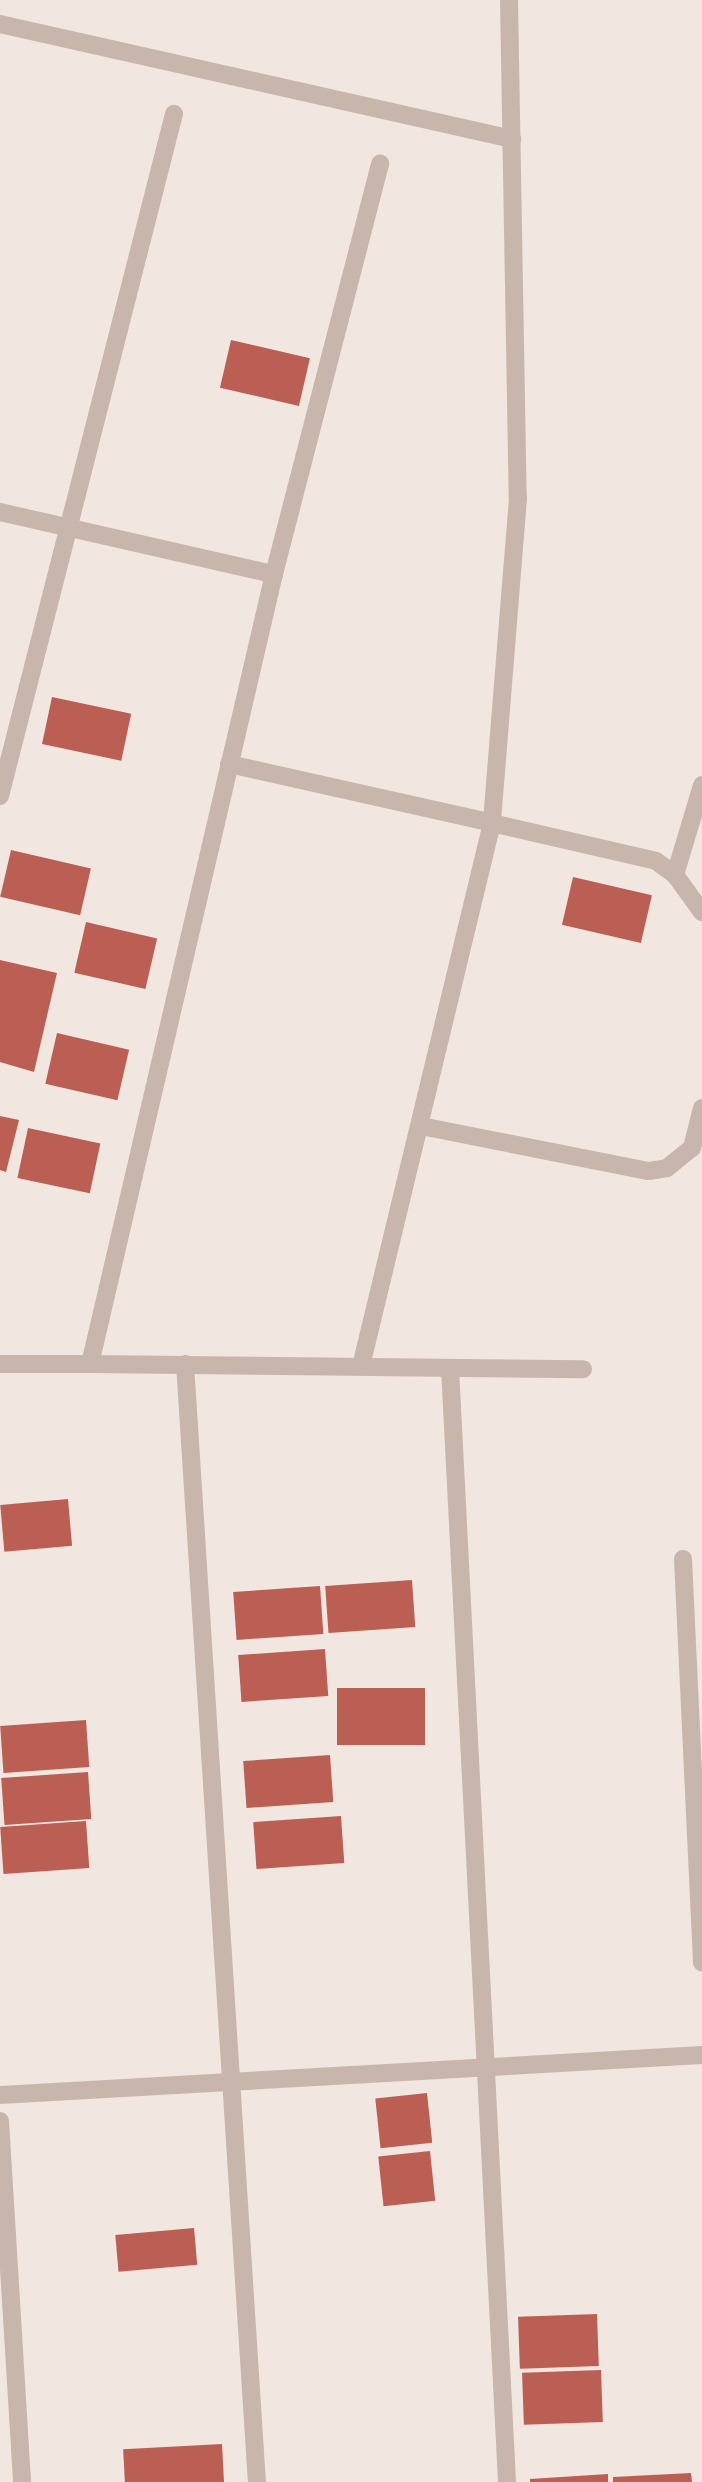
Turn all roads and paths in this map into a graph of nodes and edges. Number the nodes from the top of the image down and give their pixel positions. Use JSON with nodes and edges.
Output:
{"nodes":[{"id":1,"x":509,"y":0,"type":"edge"},
{"id":2,"x":0,"y":24,"type":"edge"},
{"id":3,"x":174,"y":114,"type":"dead end"},
{"id":4,"x":512,"y":139,"type":"junction"},
{"id":5,"x":380,"y":163,"type":"dead end"},
{"id":6,"x":0,"y":512,"type":"edge"},
{"id":7,"x":68,"y":527,"type":"junction"},
{"id":8,"x":274,"y":574,"type":"junction"},
{"id":9,"x":229,"y":764,"type":"junction"},
{"id":10,"x":702,"y":785,"type":"edge"},
{"id":11,"x":0,"y":796,"type":"edge"},
{"id":12,"x":492,"y":823,"type":"junction"},
{"id":13,"x":675,"y":875,"type":"junction"},
{"id":14,"x":702,"y":912,"type":"edge"},
{"id":15,"x":702,"y":1108,"type":"edge"},
{"id":16,"x":421,"y":1126,"type":"junction"},
{"id":17,"x":0,"y":1364,"type":"edge"},
{"id":18,"x":90,"y":1364,"type":"junction"},
{"id":19,"x":185,"y":1364,"type":"junction"},
{"id":20,"x":361,"y":1366,"type":"junction"},
{"id":21,"x":450,"y":1368,"type":"junction"},
{"id":22,"x":583,"y":1369,"type":"dead end"},
{"id":23,"x":683,"y":1559,"type":"dead end"},
{"id":24,"x":702,"y":1963,"type":"edge"},
{"id":25,"x":702,"y":2054,"type":"edge"},
{"id":26,"x":485,"y":2067,"type":"junction"},
{"id":27,"x":232,"y":2081,"type":"junction"},
{"id":28,"x":0,"y":2095,"type":"edge"},
{"id":29,"x":0,"y":2121,"type":"edge"},
{"id":30,"x":22,"y":2482,"type":"edge"},
{"id":31,"x":257,"y":2482,"type":"edge"},
{"id":32,"x":507,"y":2482,"type":"edge"}],
"edges":[{"from":1,"to":4,"type":"street"},
{"from":2,"to":4,"type":"street"},
{"from":3,"to":7,"type":"street"},
{"from":4,"to":12,"type":"street"},
{"from":5,"to":8,"type":"street"},
{"from":6,"to":7,"type":"street"},
{"from":7,"to":8,"type":"street"},
{"from":7,"to":11,"type":"street"},
{"from":8,"to":9,"type":"street"},
{"from":9,"to":12,"type":"street"},
{"from":9,"to":18,"type":"street"},
{"from":10,"to":13,"type":"street"},
{"from":12,"to":13,"type":"street"},
{"from":12,"to":16,"type":"street"},
{"from":13,"to":14,"type":"street"},
{"from":15,"to":16,"type":"street"},
{"from":16,"to":20,"type":"street"},
{"from":17,"to":18,"type":"street"},
{"from":18,"to":19,"type":"street"},
{"from":19,"to":20,"type":"street"},
{"from":19,"to":27,"type":"street"},
{"from":20,"to":21,"type":"street"},
{"from":21,"to":22,"type":"street"},
{"from":21,"to":26,"type":"street"},
{"from":23,"to":24,"type":"street"},
{"from":25,"to":26,"type":"street"},
{"from":26,"to":27,"type":"street"},
{"from":26,"to":32,"type":"street"},
{"from":27,"to":28,"type":"street"},
{"from":27,"to":31,"type":"street"},
{"from":29,"to":30,"type":"street"}]}
